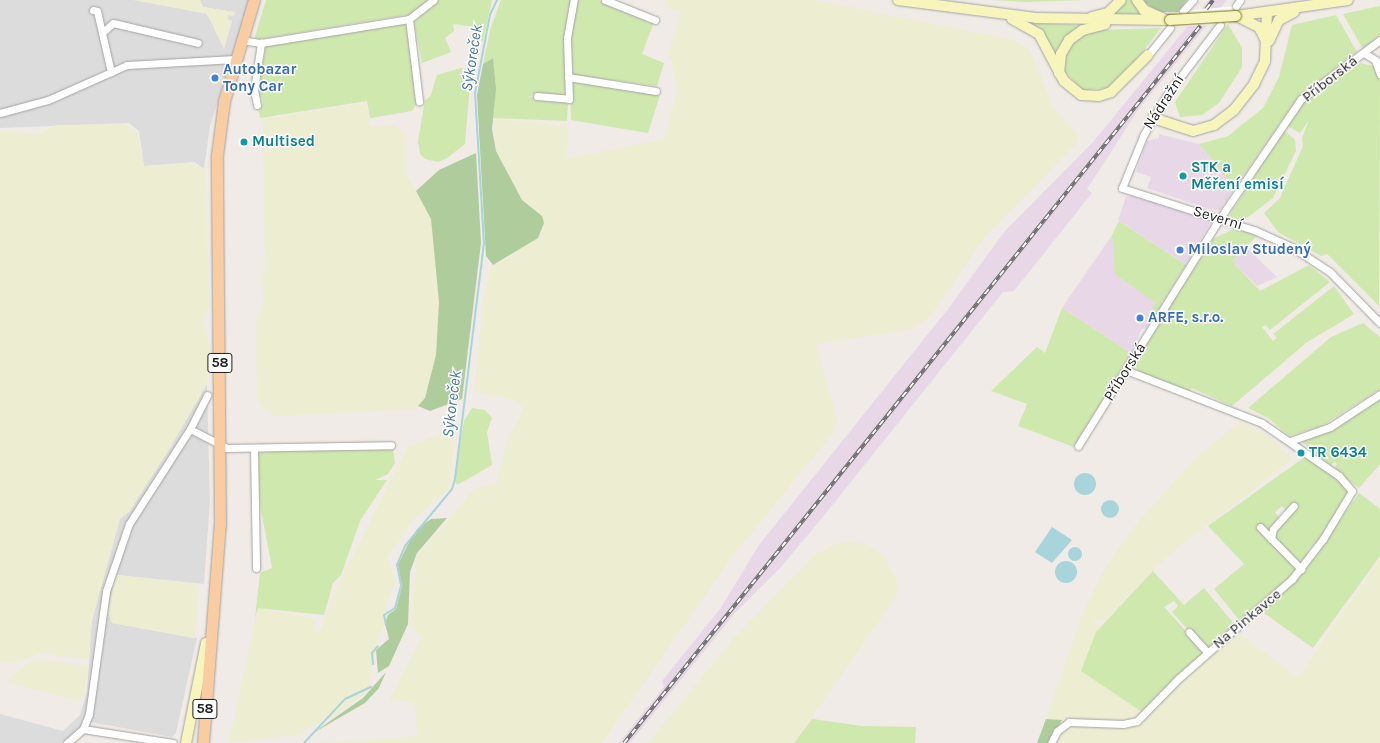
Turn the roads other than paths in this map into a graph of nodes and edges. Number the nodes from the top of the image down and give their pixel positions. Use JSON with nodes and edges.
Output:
{"nodes":[{"id":1,"x":254,"y":0,"type":"edge"},
{"id":2,"x":433,"y":0,"type":"edge"},
{"id":3,"x":574,"y":0,"type":"edge"},
{"id":4,"x":605,"y":0,"type":"edge"},
{"id":5,"x":898,"y":0,"type":"edge"},
{"id":6,"x":1121,"y":0,"type":"edge"},
{"id":7,"x":1137,"y":0,"type":"edge"},
{"id":8,"x":1193,"y":0,"type":"edge"},
{"id":9,"x":1348,"y":0,"type":"edge"},
{"id":10,"x":1237,"y":7,"type":"edge"},
{"id":11,"x":1305,"y":7,"type":"junction"},
{"id":12,"x":94,"y":10,"type":"dead end"},
{"id":13,"x":1183,"y":11,"type":"dead end"},
{"id":14,"x":1267,"y":12,"type":"junction"},
{"id":15,"x":992,"y":14,"type":"junction"},
{"id":16,"x":409,"y":19,"type":"junction"},
{"id":17,"x":655,"y":20,"type":"dead end"},
{"id":18,"x":1072,"y":20,"type":"junction"},
{"id":19,"x":1115,"y":21,"type":"junction"},
{"id":20,"x":1170,"y":24,"type":"junction"},
{"id":21,"x":1220,"y":25,"type":"dead end"},
{"id":22,"x":103,"y":32,"type":"junction"},
{"id":23,"x":241,"y":40,"type":"junction"},
{"id":24,"x":1380,"y":40,"type":"edge"},
{"id":25,"x":198,"y":43,"type":"dead end"},
{"id":26,"x":261,"y":43,"type":"junction"},
{"id":27,"x":1268,"y":44,"type":"junction"},
{"id":28,"x":1364,"y":53,"type":"junction"},
{"id":29,"x":1148,"y":55,"type":"joint"},
{"id":30,"x":235,"y":59,"type":"junction"},
{"id":31,"x":1378,"y":63,"type":"edge"},
{"id":32,"x":111,"y":72,"type":"junction"},
{"id":33,"x":1059,"y":73,"type":"junction"},
{"id":34,"x":1380,"y":74,"type":"edge"},
{"id":35,"x":568,"y":77,"type":"junction"},
{"id":36,"x":656,"y":91,"type":"dead end"},
{"id":37,"x":537,"y":96,"type":"dead end"},
{"id":38,"x":420,"y":101,"type":"dead end"},
{"id":39,"x":257,"y":105,"type":"dead end"},
{"id":40,"x":0,"y":113,"type":"edge"},
{"id":41,"x":1153,"y":118,"type":"junction"},
{"id":42,"x":1122,"y":188,"type":"joint"},
{"id":43,"x":1220,"y":219,"type":"junction"},
{"id":44,"x":1380,"y":323,"type":"edge"},
{"id":45,"x":1126,"y":370,"type":"junction"},
{"id":46,"x":1380,"y":394,"type":"edge"},
{"id":47,"x":207,"y":395,"type":"dead end"},
{"id":48,"x":190,"y":429,"type":"junction"},
{"id":49,"x":1290,"y":441,"type":"junction"},
{"id":50,"x":221,"y":445,"type":"junction"},
{"id":51,"x":391,"y":445,"type":"dead end"},
{"id":52,"x":1078,"y":446,"type":"dead end"},
{"id":53,"x":254,"y":449,"type":"junction"},
{"id":54,"x":1294,"y":506,"type":"dead end"},
{"id":55,"x":1260,"y":527,"type":"dead end"},
{"id":56,"x":1271,"y":539,"type":"junction"},
{"id":57,"x":218,"y":560,"type":"junction"},
{"id":58,"x":256,"y":568,"type":"dead end"},
{"id":59,"x":1300,"y":569,"type":"junction"},
{"id":60,"x":1189,"y":632,"type":"dead end"},
{"id":61,"x":1207,"y":652,"type":"junction"},
{"id":62,"x":83,"y":729,"type":"junction"},
{"id":63,"x":67,"y":743,"type":"edge"},
{"id":64,"x":173,"y":743,"type":"edge"},
{"id":65,"x":186,"y":743,"type":"edge"},
{"id":66,"x":203,"y":743,"type":"edge"},
{"id":67,"x":1051,"y":743,"type":"edge"}],
"edges":[{"from":1,"to":23,"type":"main road","number":"58"},
{"from":2,"to":16,"type":"street"},
{"from":3,"to":35,"type":"street"},
{"from":4,"to":17,"type":"street"},
{"from":5,"to":15,"type":"main road"},
{"from":6,"to":18,"type":"main road"},
{"from":7,"to":20,"type":"main road"},
{"from":8,"to":13,"type":"street"},
{"from":9,"to":11,"type":"main road"},
{"from":10,"to":14,"type":"main road"},
{"from":10,"to":20,"type":"main road","bridge":true},
{"from":10,"to":27,"type":"main road"},
{"from":11,"to":14,"type":"main road"},
{"from":11,"to":27,"type":"main road"},
{"from":12,"to":22,"type":"street"},
{"from":14,"to":27,"type":"main road"},
{"from":15,"to":18,"type":"main road"},
{"from":15,"to":33,"type":"main road"},
{"from":16,"to":26,"type":"street"},
{"from":16,"to":38,"type":"street"},
{"from":18,"to":19,"type":"main road"},
{"from":19,"to":20,"type":"main road"},
{"from":19,"to":33,"type":"main road"},
{"from":20,"to":29,"type":"street"},
{"from":21,"to":41,"type":"street","name":"Nádražní"},
{"from":22,"to":25,"type":"street"},
{"from":22,"to":32,"type":"street"},
{"from":23,"to":26,"type":"street"},
{"from":23,"to":30,"type":"main road","number":"58"},
{"from":24,"to":28,"type":"street","name":"Příborská"},
{"from":26,"to":39,"type":"street"},
{"from":27,"to":41,"type":"main road"},
{"from":28,"to":31,"type":"street"},
{"from":28,"to":43,"type":"street","name":"Příborská"},
{"from":29,"to":33,"type":"main road"},
{"from":30,"to":32,"type":"street"},
{"from":30,"to":50,"type":"main road","number":"58"},
{"from":31,"to":34,"type":"street"},
{"from":32,"to":40,"type":"street"},
{"from":35,"to":36,"type":"street"},
{"from":35,"to":37,"type":"street"},
{"from":41,"to":42,"type":"street","name":"Nádražní"},
{"from":42,"to":43,"type":"street","name":"Severní"},
{"from":43,"to":44,"type":"street","name":"Severní"},
{"from":43,"to":45,"type":"street","name":"Příborská"},
{"from":45,"to":49,"type":"street","name":"Na Pinkavce"},
{"from":45,"to":52,"type":"street","name":"Příborská"},
{"from":46,"to":49,"type":"street"},
{"from":47,"to":48,"type":"street"},
{"from":48,"to":50,"type":"street"},
{"from":48,"to":62,"type":"street"},
{"from":49,"to":59,"type":"street","name":"Na Pinkavce"},
{"from":50,"to":53,"type":"street"},
{"from":50,"to":57,"type":"main road","number":"58"},
{"from":51,"to":53,"type":"street"},
{"from":53,"to":58,"type":"street"},
{"from":54,"to":56,"type":"street"},
{"from":55,"to":56,"type":"street"},
{"from":56,"to":59,"type":"street"},
{"from":57,"to":65,"type":"main road"},
{"from":57,"to":66,"type":"main road","number":"58"},
{"from":59,"to":61,"type":"street","name":"Na Pinkavce"},
{"from":60,"to":61,"type":"street"},
{"from":61,"to":67,"type":"street","name":"Na Pinkavce"},
{"from":62,"to":63,"type":"street"},
{"from":62,"to":64,"type":"street"}]}
